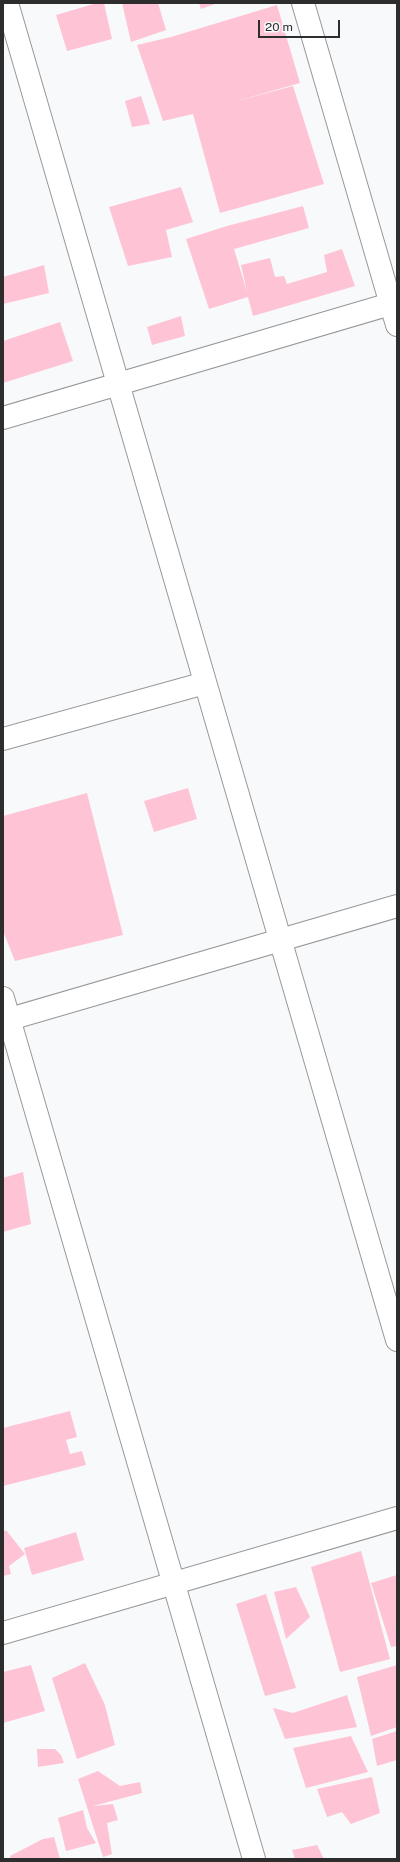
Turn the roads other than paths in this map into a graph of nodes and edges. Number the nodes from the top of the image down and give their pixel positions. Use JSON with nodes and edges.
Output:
{"nodes":[{"id":1,"x":7,"y":3,"type":"edge"},
{"id":2,"x":303,"y":3,"type":"edge"},
{"id":3,"x":394,"y":303,"type":"edge"},
{"id":4,"x":397,"y":325,"type":"edge"},
{"id":5,"x":118,"y":384,"type":"junction"},
{"id":6,"x":3,"y":418,"type":"edge"},
{"id":7,"x":205,"y":683,"type":"junction"},
{"id":8,"x":3,"y":739,"type":"edge"},
{"id":9,"x":397,"y":906,"type":"edge"},
{"id":10,"x":280,"y":940,"type":"junction"},
{"id":11,"x":3,"y":998,"type":"edge"},
{"id":12,"x":6,"y":1020,"type":"edge"},
{"id":13,"x":397,"y":1340,"type":"edge"},
{"id":14,"x":397,"y":1518,"type":"edge"},
{"id":15,"x":174,"y":1583,"type":"junction"},
{"id":16,"x":3,"y":1633,"type":"edge"},
{"id":17,"x":254,"y":1859,"type":"edge"}],
"edges":[{"from":1,"to":5,"type":"street"},
{"from":2,"to":3,"type":"street"},
{"from":3,"to":4,"type":"street"},
{"from":3,"to":5,"type":"street"},
{"from":5,"to":6,"type":"street"},
{"from":5,"to":7,"type":"street"},
{"from":7,"to":8,"type":"street"},
{"from":7,"to":10,"type":"street"},
{"from":9,"to":10,"type":"street"},
{"from":10,"to":12,"type":"street"},
{"from":10,"to":13,"type":"street"},
{"from":11,"to":12,"type":"street"},
{"from":12,"to":15,"type":"street"},
{"from":14,"to":15,"type":"street"},
{"from":15,"to":16,"type":"street"},
{"from":15,"to":17,"type":"street"}]}
